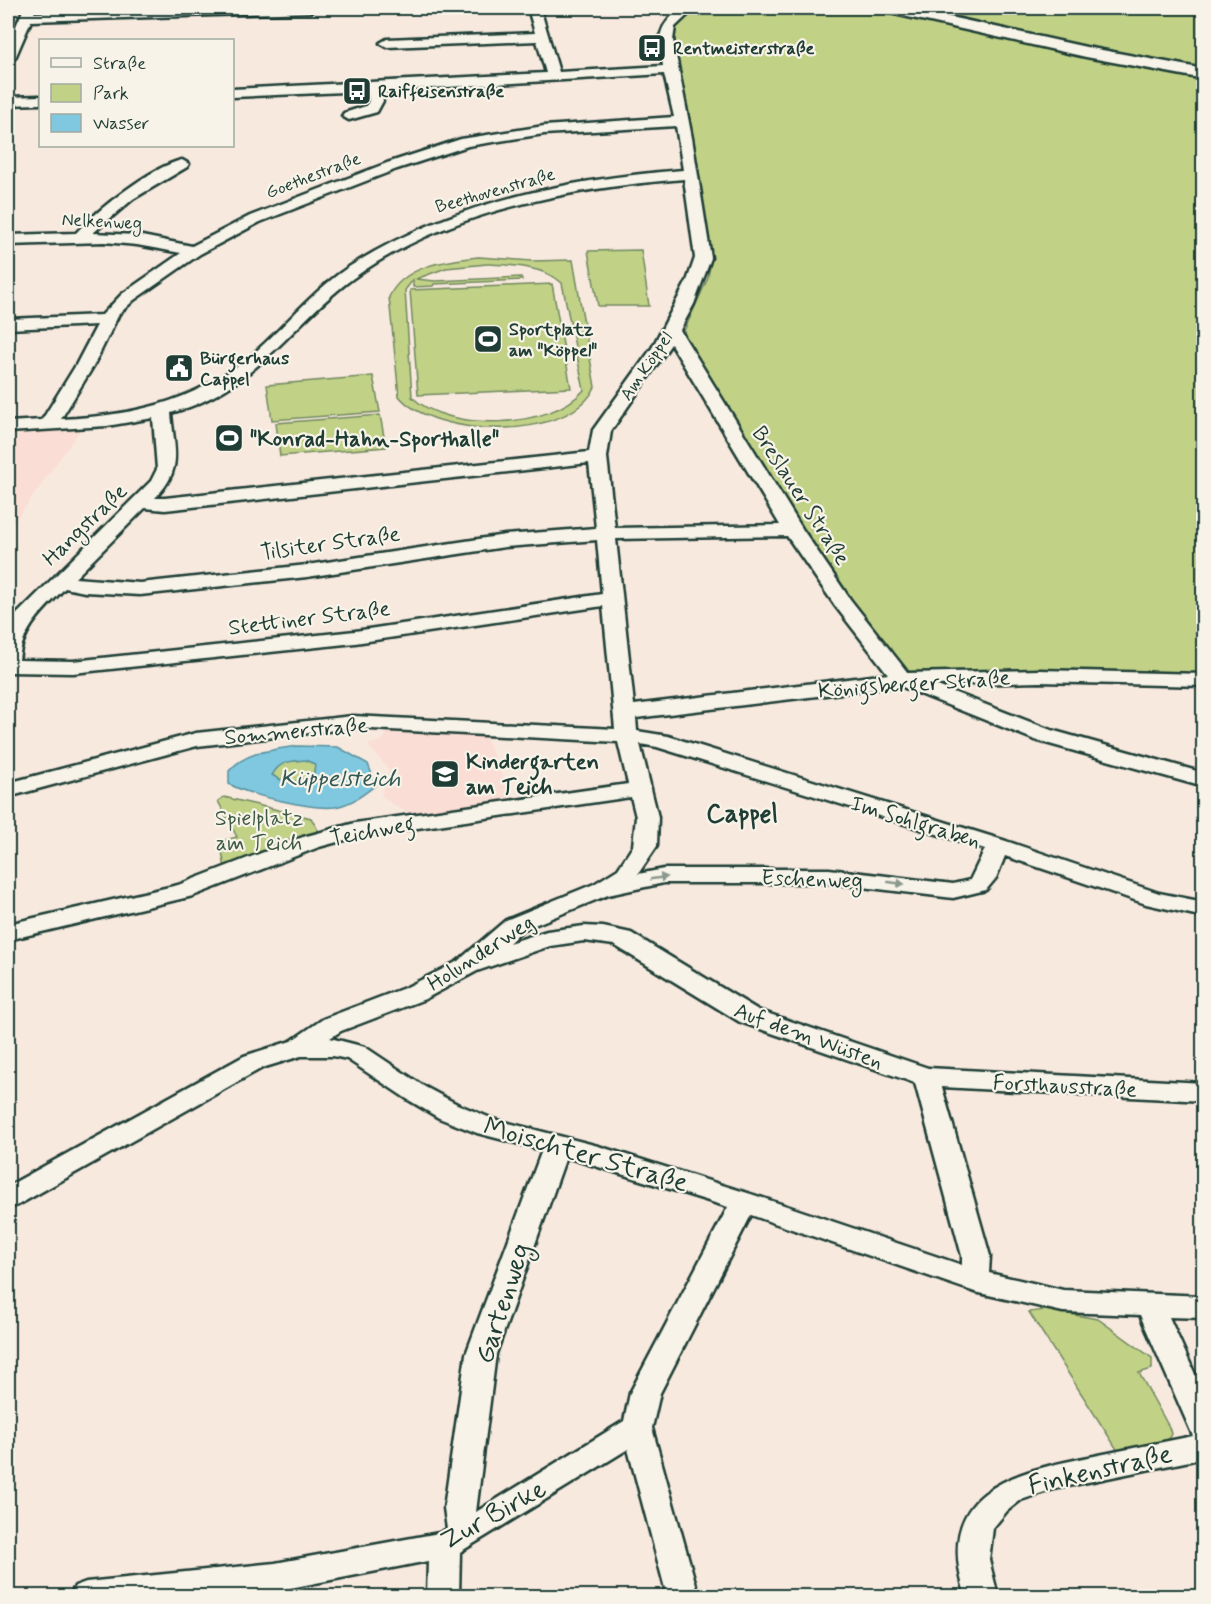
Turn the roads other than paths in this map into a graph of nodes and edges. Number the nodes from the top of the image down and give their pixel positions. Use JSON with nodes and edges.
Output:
{"nodes":[{"id":1,"x":310,"y":8,"type":"edge"},
{"id":2,"x":534,"y":8,"type":"edge"},
{"id":3,"x":689,"y":8,"type":"edge"},
{"id":4,"x":890,"y":8,"type":"edge"},
{"id":5,"x":28,"y":12,"type":"edge"},
{"id":6,"x":543,"y":37,"type":"junction"},
{"id":7,"x":387,"y":44,"type":"dead end"},
{"id":8,"x":8,"y":58,"type":"edge"},
{"id":9,"x":671,"y":70,"type":"junction"},
{"id":10,"x":1203,"y":74,"type":"edge"},
{"id":11,"x":554,"y":77,"type":"junction"},
{"id":12,"x":375,"y":87,"type":"junction"},
{"id":13,"x":234,"y":93,"type":"edge"},
{"id":14,"x":39,"y":100,"type":"edge"},
{"id":15,"x":8,"y":101,"type":"edge"},
{"id":16,"x":349,"y":116,"type":"dead end"},
{"id":17,"x":682,"y":121,"type":"junction"},
{"id":18,"x":182,"y":164,"type":"dead end"},
{"id":19,"x":689,"y":174,"type":"junction"},
{"id":20,"x":81,"y":237,"type":"junction"},
{"id":21,"x":8,"y":240,"type":"edge"},
{"id":22,"x":194,"y":251,"type":"junction"},
{"id":23,"x":107,"y":320,"type":"junction"},
{"id":24,"x":8,"y":324,"type":"edge"},
{"id":25,"x":671,"y":330,"type":"junction"},
{"id":26,"x":162,"y":412,"type":"junction"},
{"id":27,"x":47,"y":425,"type":"junction"},
{"id":28,"x":8,"y":427,"type":"edge"},
{"id":29,"x":598,"y":457,"type":"junction"},
{"id":30,"x":141,"y":502,"type":"junction"},
{"id":31,"x":792,"y":530,"type":"junction"},
{"id":32,"x":607,"y":534,"type":"junction"},
{"id":33,"x":60,"y":581,"type":"junction"},
{"id":34,"x":614,"y":598,"type":"junction"},
{"id":35,"x":8,"y":664,"type":"edge"},
{"id":36,"x":902,"y":679,"type":"junction"},
{"id":37,"x":1203,"y":680,"type":"edge"},
{"id":38,"x":626,"y":725,"type":"junction"},
{"id":39,"x":1203,"y":780,"type":"edge"},
{"id":40,"x":640,"y":789,"type":"junction"},
{"id":41,"x":8,"y":790,"type":"edge"},
{"id":42,"x":998,"y":846,"type":"junction"},
{"id":43,"x":602,"y":889,"type":"junction"},
{"id":44,"x":1203,"y":910,"type":"edge"},
{"id":45,"x":8,"y":932,"type":"edge"},
{"id":46,"x":467,"y":967,"type":"junction"},
{"id":47,"x":300,"y":1047,"type":"junction"},
{"id":48,"x":926,"y":1077,"type":"junction"},
{"id":49,"x":1203,"y":1092,"type":"edge"},
{"id":50,"x":557,"y":1146,"type":"junction"},
{"id":51,"x":8,"y":1198,"type":"edge"},
{"id":52,"x":744,"y":1202,"type":"junction"},
{"id":53,"x":975,"y":1281,"type":"junction"},
{"id":54,"x":1150,"y":1306,"type":"junction"},
{"id":55,"x":1203,"y":1307,"type":"edge"},
{"id":56,"x":637,"y":1428,"type":"junction"},
{"id":57,"x":1203,"y":1429,"type":"edge"},
{"id":58,"x":1203,"y":1446,"type":"edge"},
{"id":59,"x":454,"y":1540,"type":"junction"},
{"id":60,"x":86,"y":1596,"type":"edge"},
{"id":61,"x":442,"y":1596,"type":"edge"},
{"id":62,"x":683,"y":1596,"type":"edge"},
{"id":63,"x":982,"y":1596,"type":"edge"}],
"edges":[{"from":1,"to":5,"type":"street"},
{"from":2,"to":6,"type":"street"},
{"from":3,"to":9,"type":"street","name":"Am Köppel"},
{"from":4,"to":10,"type":"main road"},
{"from":5,"to":8,"type":"street"},
{"from":6,"to":7,"type":"street"},
{"from":6,"to":11,"type":"street"},
{"from":9,"to":11,"type":"street"},
{"from":9,"to":17,"type":"street","name":"Am Köppel"},
{"from":11,"to":12,"type":"street"},
{"from":12,"to":13,"type":"street"},
{"from":12,"to":16,"type":"street"},
{"from":14,"to":15,"type":"street"},
{"from":17,"to":19,"type":"street","name":"Am Köppel"},
{"from":17,"to":22,"type":"street","name":"Goethestraße"},
{"from":18,"to":20,"type":"street"},
{"from":19,"to":25,"type":"street","name":"Am Köppel"},
{"from":19,"to":26,"type":"street","name":"Beethovenstraße"},
{"from":20,"to":21,"type":"street","name":"Nelkenweg"},
{"from":20,"to":22,"type":"street","name":"Nelkenweg"},
{"from":22,"to":23,"type":"street","name":"Goethestraße"},
{"from":23,"to":24,"type":"street"},
{"from":23,"to":27,"type":"street","name":"Goethestraße"},
{"from":25,"to":29,"type":"street","name":"Am Köppel"},
{"from":25,"to":31,"type":"street","name":"Breslauer Straße"},
{"from":26,"to":27,"type":"street","name":"Beethovenstraße"},
{"from":26,"to":30,"type":"street","name":"Hangstraße"},
{"from":27,"to":28,"type":"street","name":"Beethovenstraße"},
{"from":29,"to":30,"type":"street"},
{"from":29,"to":32,"type":"street","name":"Am Köppel"},
{"from":30,"to":33,"type":"street","name":"Hangstraße"},
{"from":31,"to":32,"type":"street","name":"Tilsiter Straße"},
{"from":31,"to":36,"type":"street","name":"Breslauer Straße"},
{"from":32,"to":33,"type":"street","name":"Tilsiter Straße"},
{"from":32,"to":34,"type":"street","name":"Am Köppel"},
{"from":33,"to":35,"type":"street","name":"Hangstraße"},
{"from":34,"to":35,"type":"street","name":"Stettiner Straße"},
{"from":34,"to":38,"type":"street","name":"Am Köppel"},
{"from":36,"to":37,"type":"street","name":"Königsberger Straße"},
{"from":36,"to":38,"type":"street","name":"Königsberger Straße"},
{"from":36,"to":39,"type":"street"},
{"from":38,"to":40,"type":"street","name":"Holunderweg"},
{"from":38,"to":41,"type":"street","name":"Sommerstraße"},
{"from":38,"to":42,"type":"street","name":"Im Sohlgraben"},
{"from":40,"to":43,"type":"street","name":"Holunderweg"},
{"from":40,"to":45,"type":"street","name":"Teichweg"},
{"from":43,"to":42,"type":"street","name":"Eschenweg","one_way":true},
{"from":42,"to":44,"type":"street","name":"Im Sohlgraben"},
{"from":43,"to":46,"type":"street","name":"Holunderweg"},
{"from":46,"to":47,"type":"street","name":"Holunderweg"},
{"from":46,"to":48,"type":"street","name":"Auf dem Wüsten"},
{"from":47,"to":50,"type":"street","name":"Moischter Straße"},
{"from":47,"to":51,"type":"street","name":"Moischter Straße"},
{"from":48,"to":49,"type":"street","name":"Forsthausstraße"},
{"from":48,"to":53,"type":"street"},
{"from":50,"to":52,"type":"street","name":"Moischter Straße"},
{"from":50,"to":59,"type":"street","name":"Gartenweg"},
{"from":52,"to":53,"type":"street","name":"Moischter Straße"},
{"from":52,"to":56,"type":"street"},
{"from":53,"to":54,"type":"street","name":"Moischter Straße"},
{"from":54,"to":55,"type":"street","name":"Moischter Straße"},
{"from":54,"to":57,"type":"street"},
{"from":56,"to":59,"type":"street","name":"Zur Birke"},
{"from":56,"to":62,"type":"street"},
{"from":58,"to":63,"type":"street","name":"Finkenstraße"},
{"from":59,"to":60,"type":"street","name":"Zur Birke"},
{"from":59,"to":61,"type":"street","name":"Gartenweg"}]}
